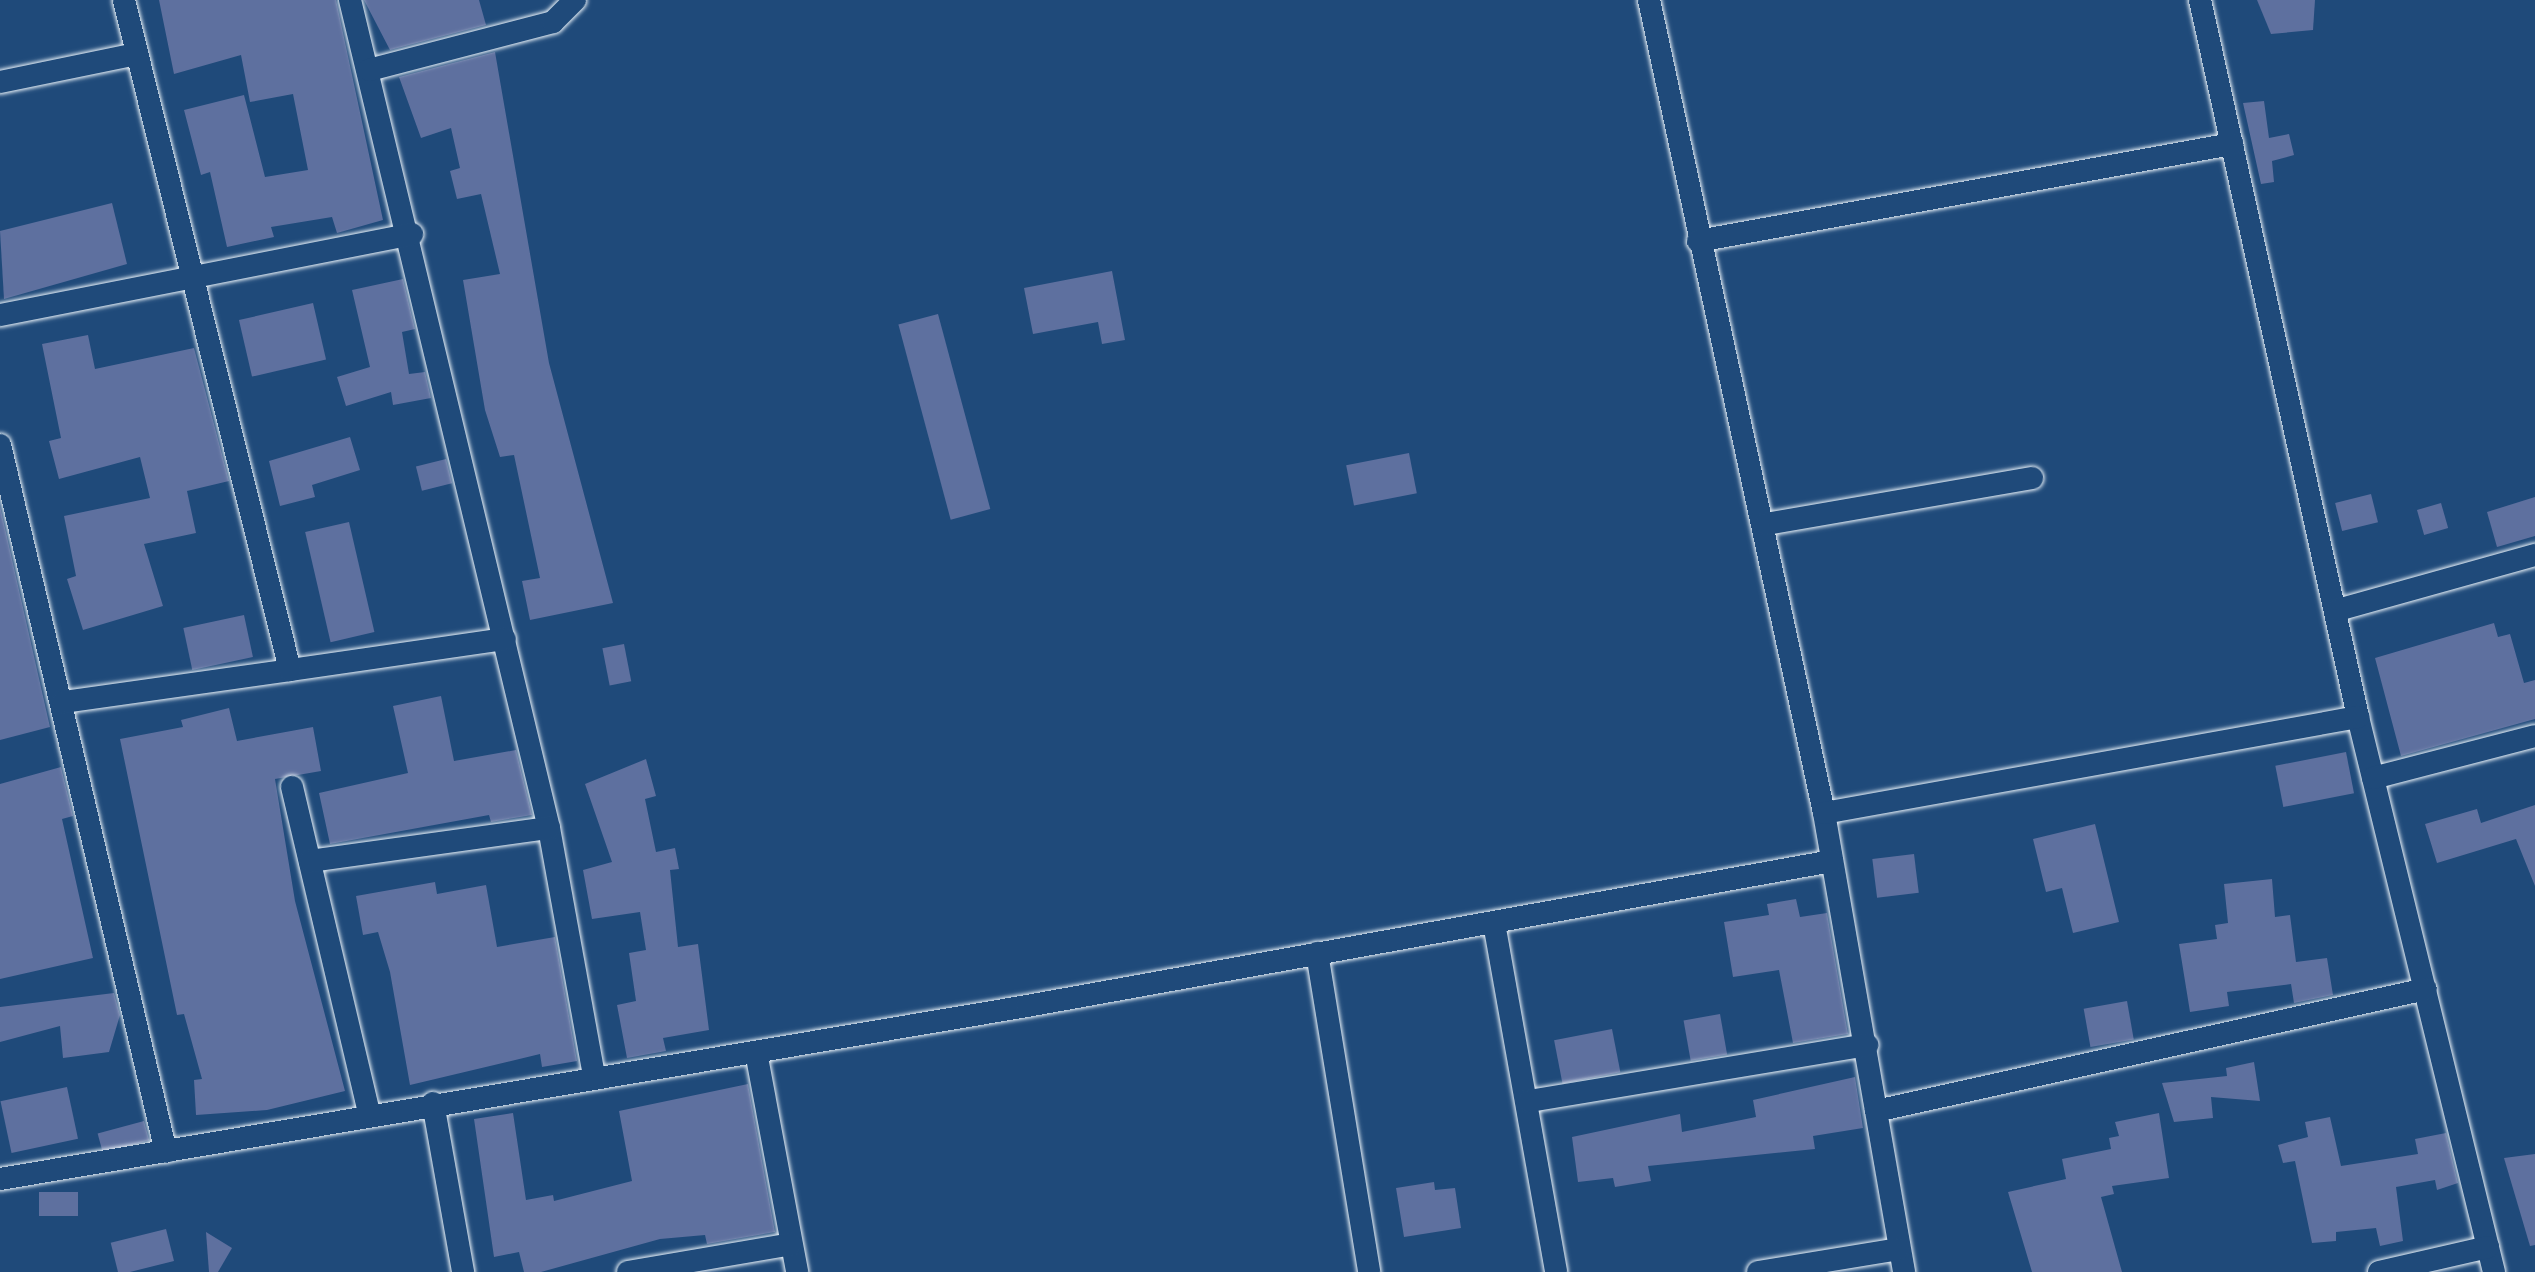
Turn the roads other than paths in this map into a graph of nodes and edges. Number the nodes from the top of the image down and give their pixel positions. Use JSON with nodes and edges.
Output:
{"nodes":[{"id":1,"x":124,"y":0,"type":"edge"},
{"id":2,"x":350,"y":0,"type":"edge"},
{"id":3,"x":575,"y":0,"type":"edge"},
{"id":4,"x":1649,"y":0,"type":"edge"},
{"id":5,"x":2200,"y":0,"type":"edge"},
{"id":6,"x":137,"y":54,"type":"junction"},
{"id":7,"x":369,"y":70,"type":"junction"},
{"id":8,"x":0,"y":82,"type":"edge"},
{"id":9,"x":2232,"y":144,"type":"junction"},
{"id":10,"x":412,"y":234,"type":"junction"},
{"id":11,"x":1698,"y":241,"type":"junction"},
{"id":12,"x":191,"y":280,"type":"junction"},
{"id":13,"x":0,"y":315,"type":"edge"},
{"id":14,"x":1,"y":452,"type":"edge"},
{"id":15,"x":2032,"y":478,"type":"dead end"},
{"id":16,"x":1766,"y":524,"type":"junction"},
{"id":17,"x":2535,"y":555,"type":"edge"},
{"id":18,"x":2338,"y":610,"type":"junction"},
{"id":19,"x":505,"y":639,"type":"junction"},
{"id":20,"x":290,"y":670,"type":"junction"},
{"id":21,"x":63,"y":702,"type":"junction"},
{"id":22,"x":2358,"y":717,"type":"junction"},
{"id":23,"x":2535,"y":736,"type":"edge"},
{"id":24,"x":2373,"y":778,"type":"junction"},
{"id":25,"x":292,"y":787,"type":"dead end"},
{"id":26,"x":1824,"y":813,"type":"junction"},
{"id":27,"x":549,"y":828,"type":"junction"},
{"id":28,"x":310,"y":861,"type":"junction"},
{"id":29,"x":1832,"y":861,"type":"junction"},
{"id":30,"x":1494,"y":923,"type":"junction"},
{"id":31,"x":1317,"y":953,"type":"junction"},
{"id":32,"x":2426,"y":989,"type":"junction"},
{"id":33,"x":1867,"y":1045,"type":"junction"},
{"id":34,"x":756,"y":1052,"type":"junction"},
{"id":35,"x":594,"y":1075,"type":"junction"},
{"id":36,"x":1529,"y":1101,"type":"junction"},
{"id":37,"x":433,"y":1103,"type":"junction"},
{"id":38,"x":1876,"y":1111,"type":"junction"},
{"id":39,"x":369,"y":1113,"type":"junction"},
{"id":40,"x":166,"y":1152,"type":"junction"},
{"id":41,"x":0,"y":1179,"type":"edge"},
{"id":42,"x":791,"y":1244,"type":"junction"},
{"id":43,"x":2488,"y":1247,"type":"junction"},
{"id":44,"x":1898,"y":1249,"type":"junction"},
{"id":45,"x":463,"y":1272,"type":"edge"},
{"id":46,"x":628,"y":1272,"type":"edge"},
{"id":47,"x":797,"y":1272,"type":"edge"},
{"id":48,"x":1369,"y":1272,"type":"edge"},
{"id":49,"x":1556,"y":1272,"type":"edge"},
{"id":50,"x":1758,"y":1272,"type":"edge"},
{"id":51,"x":1904,"y":1272,"type":"edge"},
{"id":52,"x":2379,"y":1272,"type":"edge"},
{"id":53,"x":2494,"y":1272,"type":"edge"}],
"edges":[{"from":1,"to":6,"type":"street"},
{"from":2,"to":7,"type":"street"},
{"from":3,"to":7,"type":"street"},
{"from":4,"to":11,"type":"street"},
{"from":5,"to":9,"type":"street"},
{"from":6,"to":8,"type":"street"},
{"from":6,"to":12,"type":"street"},
{"from":7,"to":10,"type":"street"},
{"from":9,"to":11,"type":"street"},
{"from":9,"to":18,"type":"street"},
{"from":10,"to":12,"type":"street"},
{"from":10,"to":19,"type":"street"},
{"from":11,"to":16,"type":"street"},
{"from":12,"to":13,"type":"street"},
{"from":12,"to":20,"type":"street"},
{"from":14,"to":21,"type":"street"},
{"from":15,"to":16,"type":"street"},
{"from":16,"to":26,"type":"street"},
{"from":17,"to":18,"type":"street"},
{"from":18,"to":22,"type":"street"},
{"from":19,"to":20,"type":"street"},
{"from":19,"to":27,"type":"street"},
{"from":20,"to":21,"type":"street"},
{"from":21,"to":40,"type":"street"},
{"from":22,"to":24,"type":"street"},
{"from":22,"to":26,"type":"street"},
{"from":23,"to":24,"type":"street"},
{"from":24,"to":32,"type":"street"},
{"from":25,"to":28,"type":"street"},
{"from":26,"to":29,"type":"street"},
{"from":27,"to":28,"type":"street"},
{"from":27,"to":35,"type":"street"},
{"from":28,"to":39,"type":"street"},
{"from":29,"to":30,"type":"street"},
{"from":29,"to":33,"type":"street"},
{"from":30,"to":31,"type":"street"},
{"from":30,"to":36,"type":"street"},
{"from":31,"to":34,"type":"street"},
{"from":31,"to":48,"type":"street"},
{"from":32,"to":38,"type":"street"},
{"from":32,"to":43,"type":"street"},
{"from":33,"to":36,"type":"street"},
{"from":33,"to":38,"type":"street"},
{"from":34,"to":35,"type":"street"},
{"from":34,"to":42,"type":"street"},
{"from":35,"to":37,"type":"street"},
{"from":36,"to":49,"type":"street"},
{"from":37,"to":39,"type":"street"},
{"from":37,"to":45,"type":"street"},
{"from":38,"to":44,"type":"street"},
{"from":39,"to":40,"type":"street"},
{"from":40,"to":41,"type":"street"},
{"from":42,"to":46,"type":"street"},
{"from":42,"to":47,"type":"street"},
{"from":43,"to":52,"type":"street"},
{"from":43,"to":53,"type":"street"},
{"from":44,"to":50,"type":"street"},
{"from":44,"to":51,"type":"street"}]}
